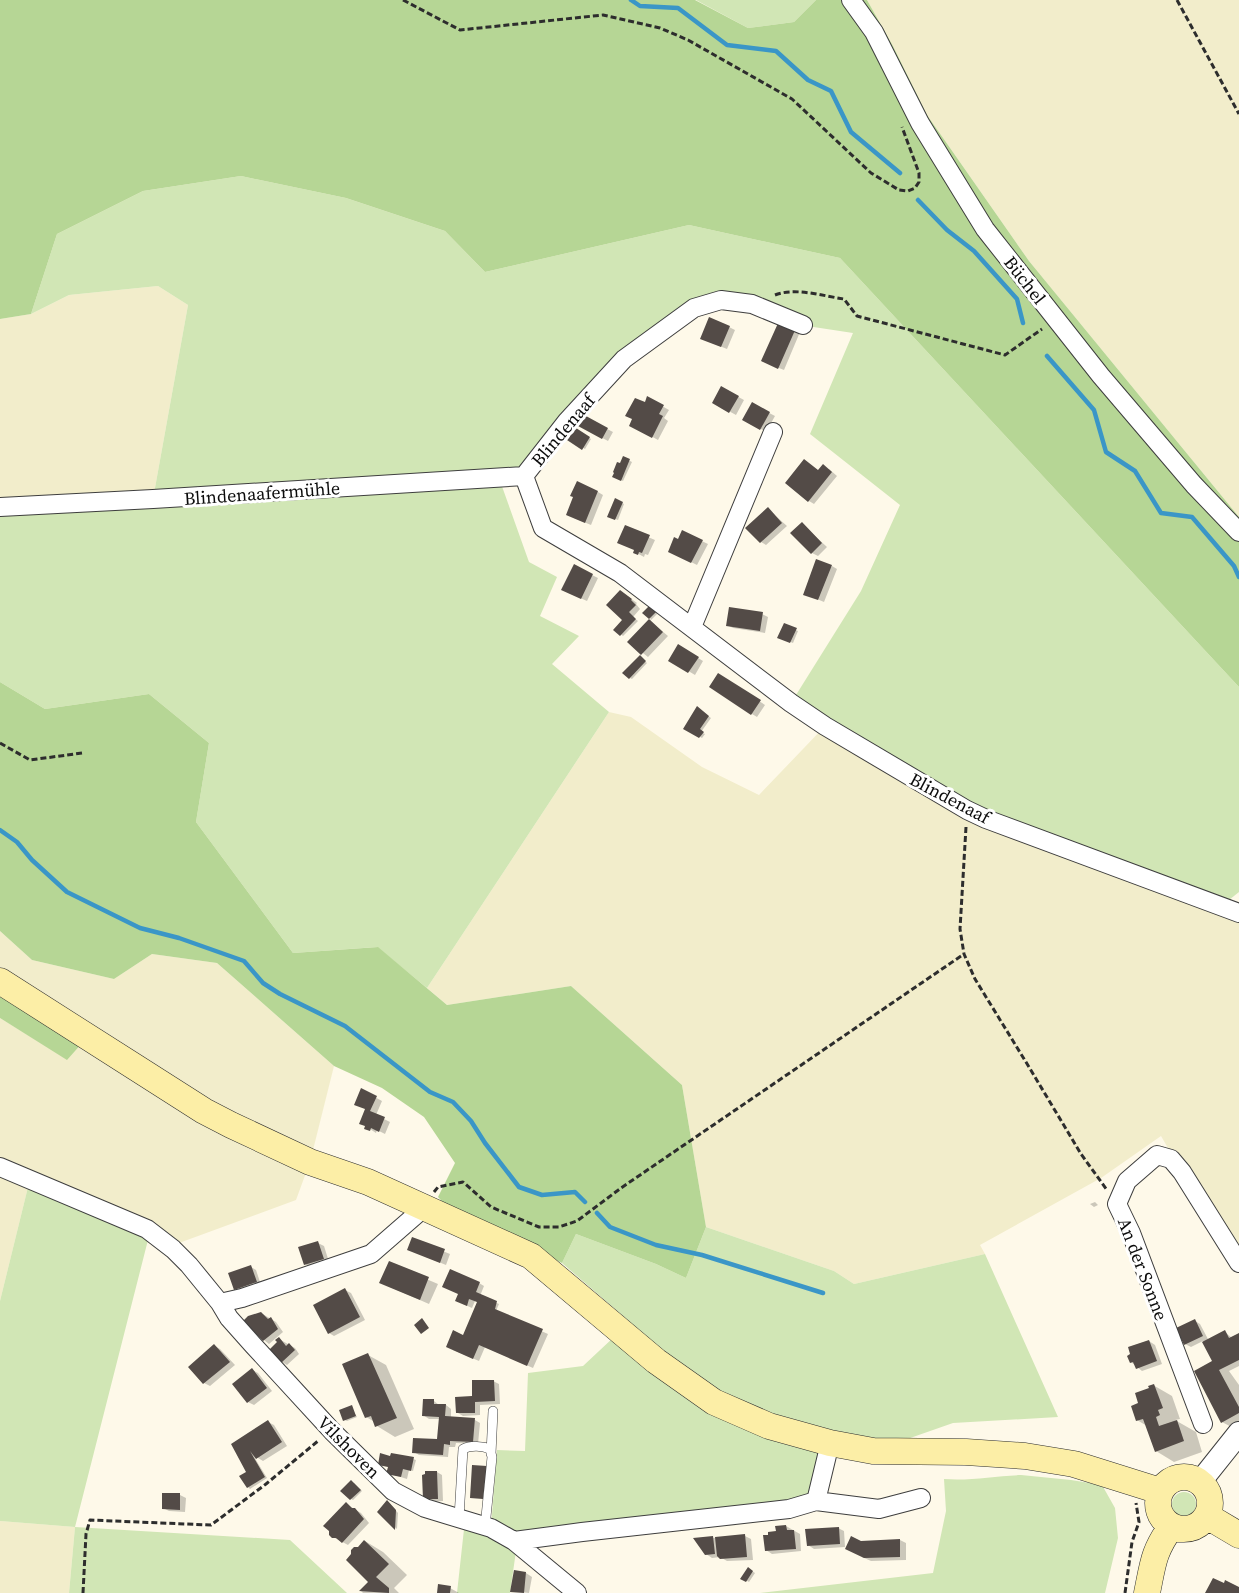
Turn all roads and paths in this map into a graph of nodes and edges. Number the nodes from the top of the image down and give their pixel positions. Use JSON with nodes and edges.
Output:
{"nodes":[{"id":1,"x":403,"y":0,"type":"edge"},
{"id":2,"x":851,"y":0,"type":"edge"},
{"id":3,"x":1177,"y":0,"type":"edge"},
{"id":4,"x":1239,"y":114,"type":"edge"},
{"id":5,"x":901,"y":124,"type":"dead end"},
{"id":6,"x":752,"y":304,"type":"junction"},
{"id":7,"x":1056,"y":319,"type":"junction"},
{"id":8,"x":803,"y":325,"type":"dead end"},
{"id":9,"x":773,"y":432,"type":"dead end"},
{"id":10,"x":525,"y":476,"type":"junction"},
{"id":11,"x":0,"y":507,"type":"edge"},
{"id":12,"x":1239,"y":532,"type":"edge"},
{"id":13,"x":692,"y":627,"type":"junction"},
{"id":14,"x":0,"y":743,"type":"edge"},
{"id":15,"x":82,"y":753,"type":"dead end"},
{"id":16,"x":967,"y":810,"type":"junction"},
{"id":17,"x":1236,"y":907,"type":"edge"},
{"id":18,"x":964,"y":954,"type":"junction"},
{"id":19,"x":0,"y":981,"type":"edge"},
{"id":20,"x":0,"y":1167,"type":"edge"},
{"id":21,"x":1121,"y":1196,"type":"junction"},
{"id":22,"x":424,"y":1207,"type":"junction"},
{"id":23,"x":1239,"y":1263,"type":"edge"},
{"id":24,"x":220,"y":1303,"type":"junction"},
{"id":25,"x":493,"y":1411,"type":"dead end"},
{"id":26,"x":1203,"y":1424,"type":"dead end"},
{"id":27,"x":332,"y":1431,"type":"junction"},
{"id":28,"x":1239,"y":1433,"type":"edge"},
{"id":29,"x":830,"y":1443,"type":"junction"},
{"id":30,"x":491,"y":1454,"type":"junction"},
{"id":31,"x":1200,"y":1482,"type":"junction"},
{"id":32,"x":1151,"y":1488,"type":"junction"},
{"id":33,"x":921,"y":1498,"type":"dead end"},
{"id":34,"x":816,"y":1501,"type":"junction"},
{"id":35,"x":1207,"y":1516,"type":"junction"},
{"id":36,"x":459,"y":1518,"type":"junction"},
{"id":37,"x":485,"y":1527,"type":"junction"},
{"id":38,"x":1171,"y":1527,"type":"junction"},
{"id":39,"x":1239,"y":1535,"type":"edge"},
{"id":40,"x":514,"y":1542,"type":"junction"},
{"id":41,"x":83,"y":1593,"type":"edge"},
{"id":42,"x":577,"y":1593,"type":"edge"},
{"id":43,"x":1125,"y":1593,"type":"edge"},
{"id":44,"x":1147,"y":1593,"type":"edge"}],
"edges":[{"from":1,"to":5,"type":"path"},
{"from":2,"to":7,"type":"street","name":"Büchel"},
{"from":3,"to":4,"type":"path"},
{"from":6,"to":7,"type":"path"},
{"from":6,"to":8,"type":"street","name":"Blindenaaf"},
{"from":6,"to":10,"type":"street","name":"Blindenaaf"},
{"from":7,"to":12,"type":"street","name":"Büchel"},
{"from":9,"to":13,"type":"street"},
{"from":10,"to":11,"type":"street","name":"Blindenaafermühle"},
{"from":10,"to":13,"type":"street","name":"Blindenaaf"},
{"from":13,"to":16,"type":"street","name":"Blindenaaf"},
{"from":14,"to":15,"type":"path"},
{"from":16,"to":17,"type":"street","name":"Blindenaaf"},
{"from":16,"to":18,"type":"path"},
{"from":18,"to":21,"type":"path"},
{"from":18,"to":22,"type":"path"},
{"from":19,"to":22,"type":"main road"},
{"from":20,"to":24,"type":"street","name":"Vilshoven"},
{"from":21,"to":23,"type":"street","name":"An der Sonne"},
{"from":21,"to":26,"type":"street","name":"An der Sonne"},
{"from":22,"to":24,"type":"street"},
{"from":22,"to":29,"type":"main road"},
{"from":24,"to":27,"type":"street","name":"Vilshoven"},
{"from":25,"to":30,"type":"lane"},
{"from":27,"to":36,"type":"street","name":"Vilshoven"},
{"from":27,"to":41,"type":"path"},
{"from":28,"to":31,"type":"street"},
{"from":29,"to":32,"type":"main road"},
{"from":29,"to":34,"type":"street"},
{"from":30,"to":36,"type":"lane"},
{"from":30,"to":37,"type":"lane"},
{"from":31,"to":32,"type":"main road"},
{"from":31,"to":35,"type":"main road"},
{"from":32,"to":38,"type":"main road"},
{"from":32,"to":43,"type":"path"},
{"from":33,"to":34,"type":"street"},
{"from":34,"to":40,"type":"street"},
{"from":35,"to":38,"type":"main road"},
{"from":35,"to":39,"type":"main road"},
{"from":36,"to":37,"type":"street","name":"Vilshoven"},
{"from":37,"to":40,"type":"street","name":"Vilshoven"},
{"from":38,"to":44,"type":"main road"},
{"from":40,"to":42,"type":"street","name":"Vilshoven"}]}
